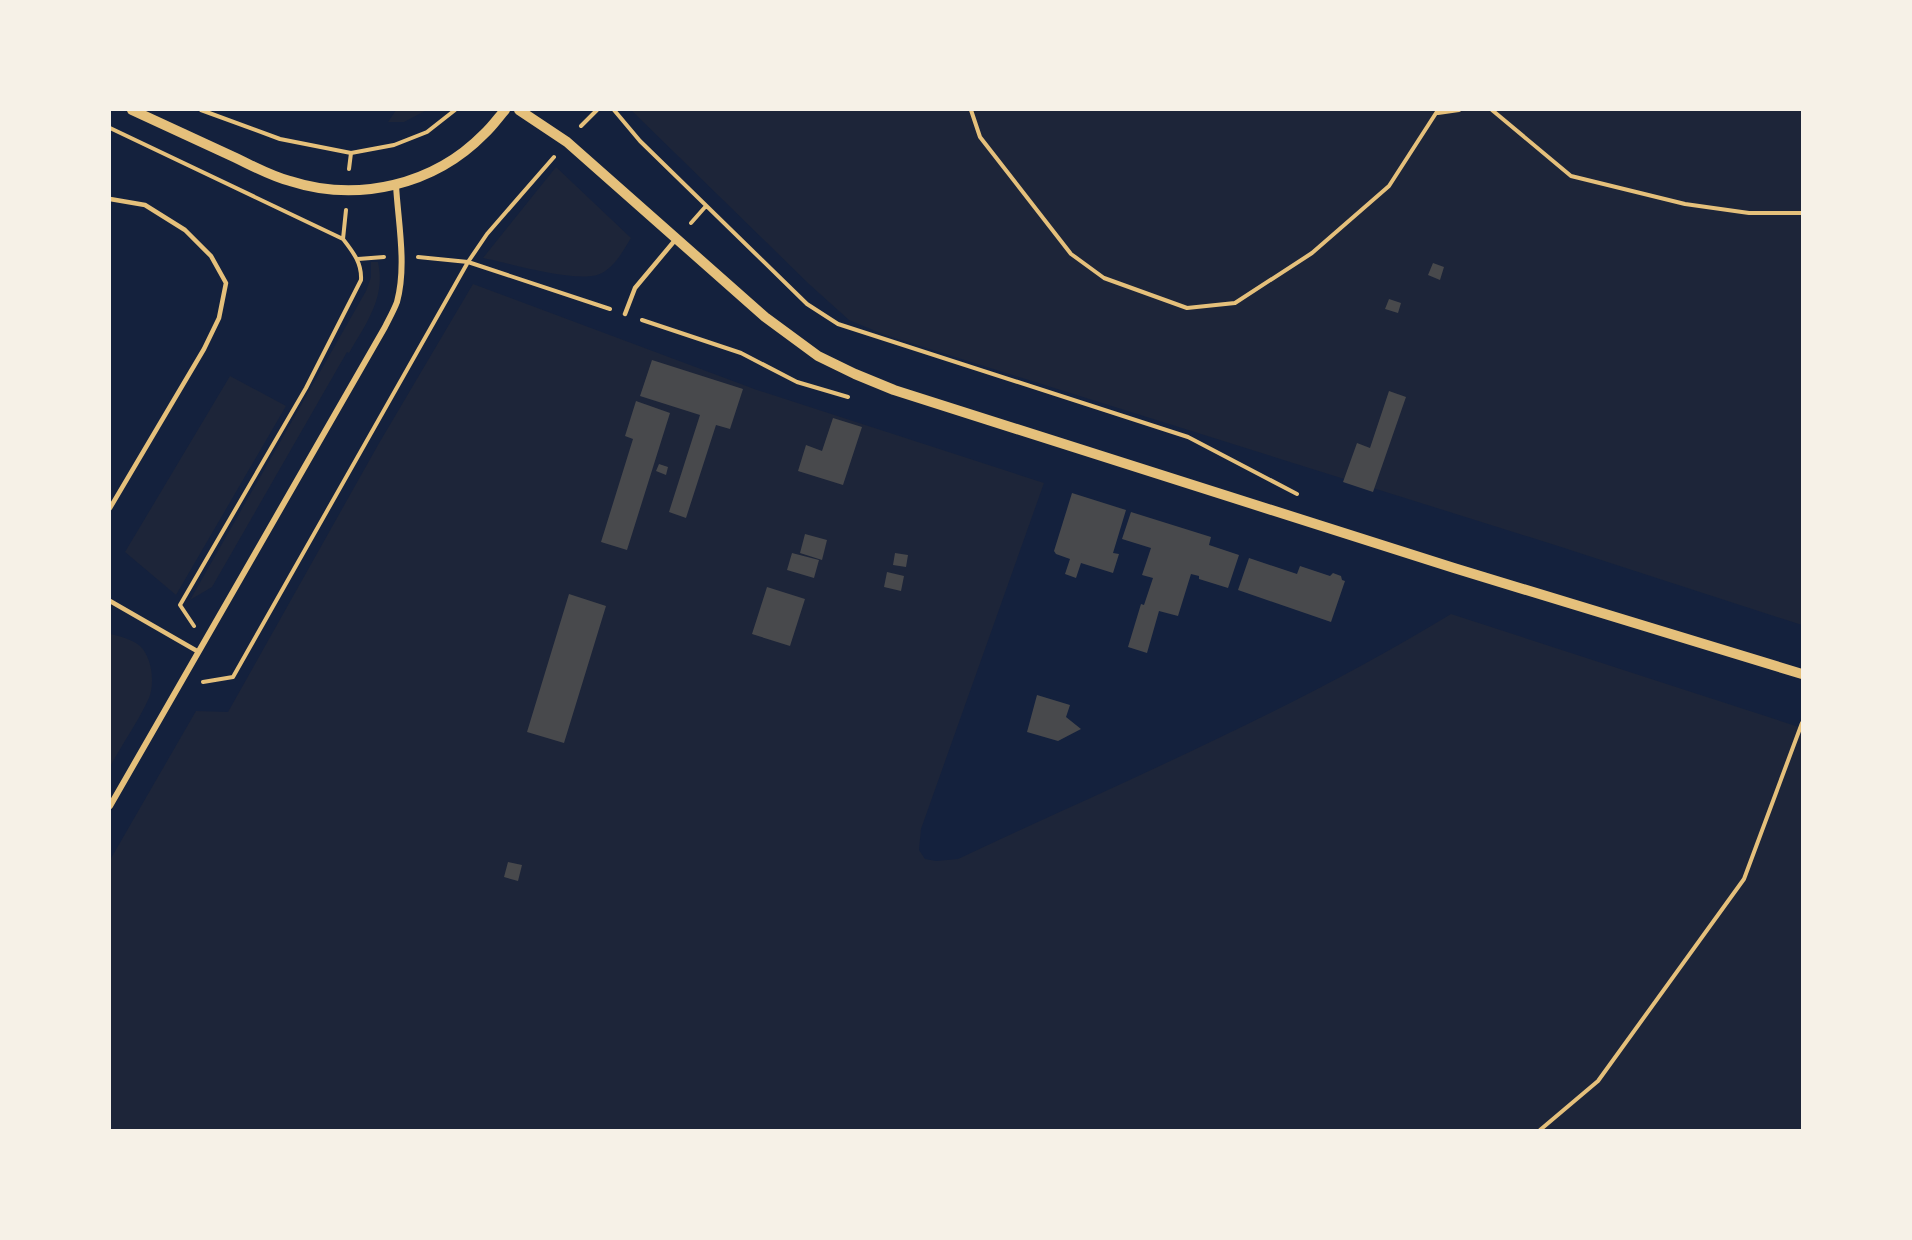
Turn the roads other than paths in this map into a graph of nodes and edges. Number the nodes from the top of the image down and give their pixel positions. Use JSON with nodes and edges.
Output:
{"nodes":[{"id":1,"x":132,"y":110,"type":"edge"},
{"id":2,"x":505,"y":110,"type":"edge"},
{"id":3,"x":519,"y":110,"type":"edge"},
{"id":4,"x":396,"y":185,"type":"junction"},
{"id":5,"x":110,"y":199,"type":"edge"},
{"id":6,"x":676,"y":239,"type":"junction"},
{"id":7,"x":625,"y":314,"type":"dead end"},
{"id":8,"x":110,"y":508,"type":"edge"},
{"id":9,"x":110,"y":601,"type":"edge"},
{"id":10,"x":197,"y":651,"type":"junction"},
{"id":11,"x":1803,"y":674,"type":"edge"},
{"id":12,"x":110,"y":806,"type":"edge"}],
"edges":[{"from":1,"to":4,"type":"street"},
{"from":2,"to":4,"type":"street"},
{"from":3,"to":6,"type":"street"},
{"from":4,"to":10,"type":"street"},
{"from":5,"to":8,"type":"lane"},
{"from":6,"to":7,"type":"lane"},
{"from":6,"to":11,"type":"street"},
{"from":9,"to":10,"type":"lane"},
{"from":10,"to":12,"type":"street"}]}
